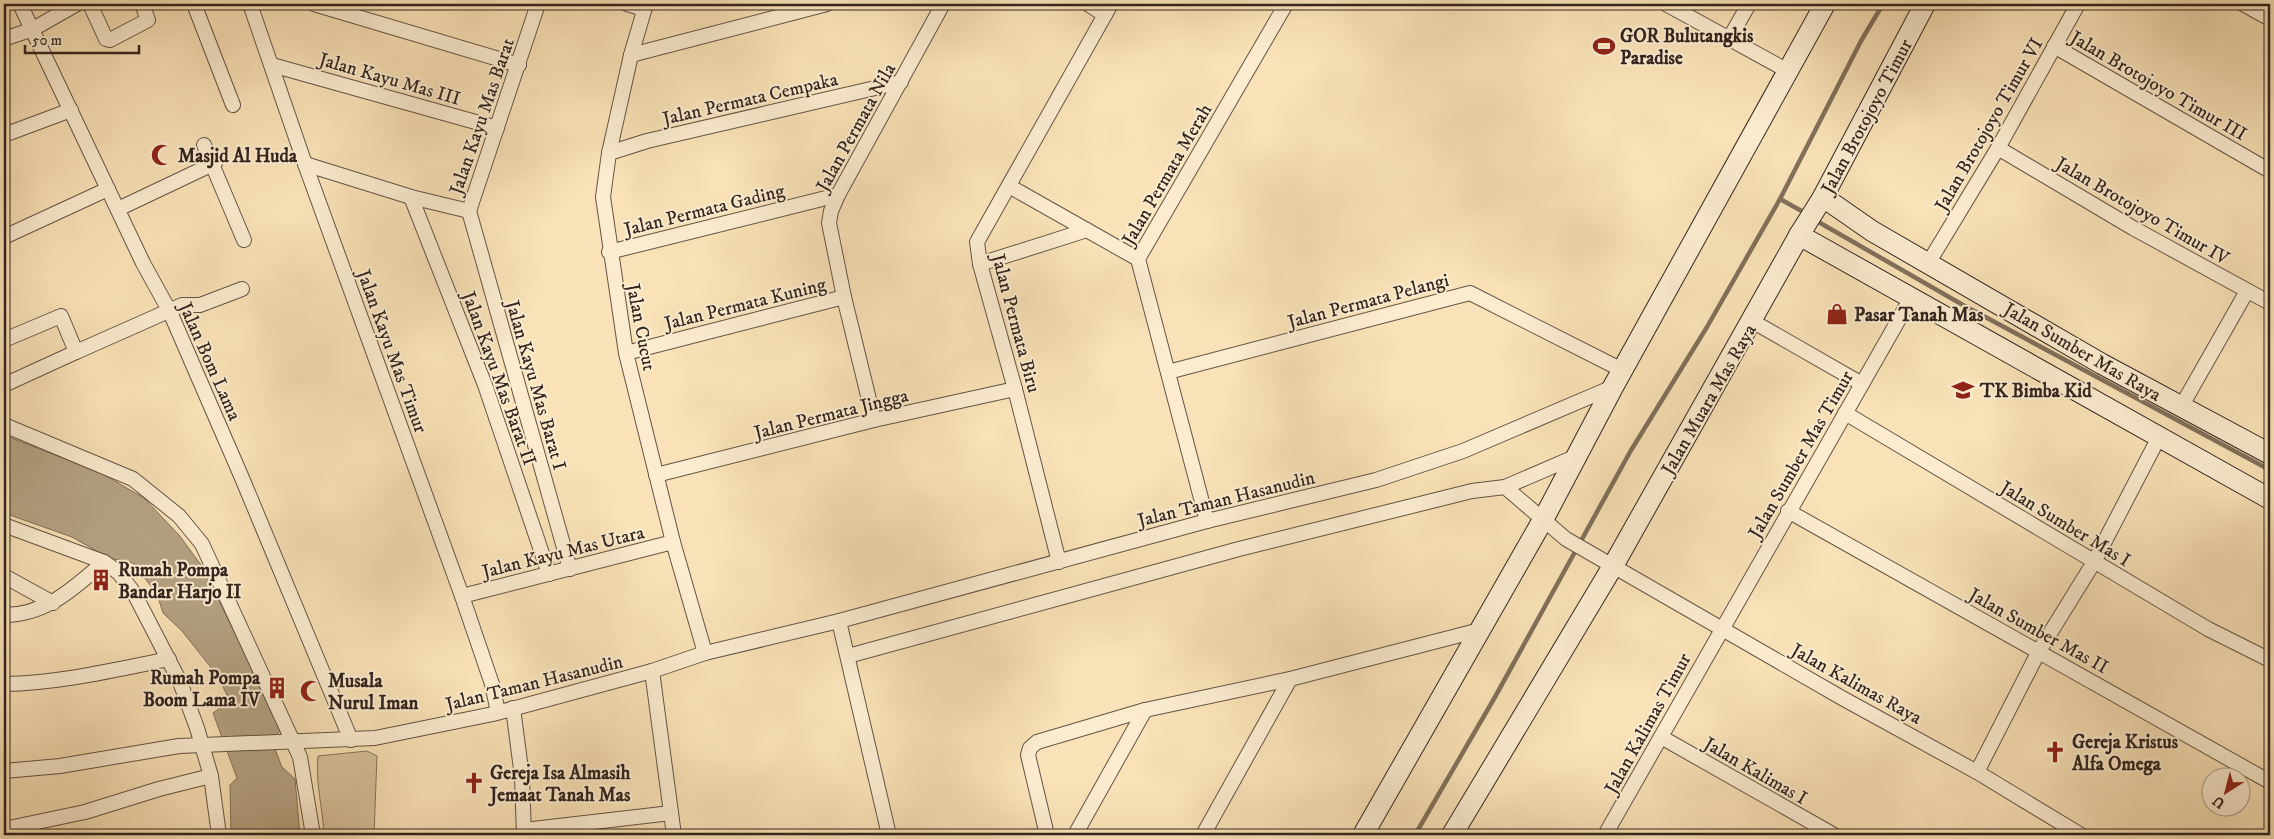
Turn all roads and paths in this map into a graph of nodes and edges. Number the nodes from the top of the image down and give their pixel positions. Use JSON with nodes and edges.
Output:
{"nodes":[{"id":1,"x":20,"y":4,"type":"edge"},
{"id":2,"x":77,"y":4,"type":"edge"},
{"id":3,"x":90,"y":4,"type":"edge"},
{"id":4,"x":142,"y":4,"type":"edge"},
{"id":5,"x":194,"y":4,"type":"edge"},
{"id":6,"x":250,"y":4,"type":"edge"},
{"id":7,"x":314,"y":4,"type":"edge"},
{"id":8,"x":538,"y":4,"type":"edge"},
{"id":9,"x":627,"y":4,"type":"edge"},
{"id":10,"x":827,"y":4,"type":"edge"},
{"id":11,"x":943,"y":4,"type":"edge"},
{"id":12,"x":1088,"y":4,"type":"edge"},
{"id":13,"x":1286,"y":4,"type":"edge"},
{"id":14,"x":1666,"y":4,"type":"edge"},
{"id":15,"x":1749,"y":4,"type":"edge"},
{"id":16,"x":1825,"y":4,"type":"edge"},
{"id":17,"x":1925,"y":4,"type":"edge"},
{"id":18,"x":2078,"y":4,"type":"edge"},
{"id":19,"x":2243,"y":4,"type":"edge"},
{"id":20,"x":645,"y":6,"type":"edge"},
{"id":21,"x":1108,"y":9,"type":"edge"},
{"id":22,"x":2270,"y":19,"type":"edge"},
{"id":23,"x":33,"y":29,"type":"junction"},
{"id":24,"x":4,"y":39,"type":"edge"},
{"id":25,"x":1729,"y":39,"type":"junction"},
{"id":26,"x":2054,"y":46,"type":"junction"},
{"id":27,"x":631,"y":55,"type":"junction"},
{"id":28,"x":272,"y":65,"type":"junction"},
{"id":29,"x":519,"y":65,"type":"junction"},
{"id":30,"x":1788,"y":71,"type":"junction"},
{"id":31,"x":901,"y":82,"type":"junction"},
{"id":32,"x":233,"y":105,"type":"dead end"},
{"id":33,"x":71,"y":110,"type":"junction"},
{"id":34,"x":497,"y":128,"type":"junction"},
{"id":35,"x":4,"y":135,"type":"edge"},
{"id":36,"x":204,"y":145,"type":"dead end"},
{"id":37,"x":1998,"y":148,"type":"junction"},
{"id":38,"x":609,"y":153,"type":"junction"},
{"id":39,"x":214,"y":164,"type":"junction"},
{"id":40,"x":306,"y":164,"type":"junction"},
{"id":41,"x":2270,"y":171,"type":"edge"},
{"id":42,"x":1009,"y":186,"type":"junction"},
{"id":43,"x":108,"y":189,"type":"junction"},
{"id":44,"x":838,"y":195,"type":"junction"},
{"id":45,"x":411,"y":197,"type":"junction"},
{"id":46,"x":1822,"y":199,"type":"junction"},
{"id":47,"x":118,"y":209,"type":"junction"},
{"id":48,"x":469,"y":211,"type":"junction"},
{"id":49,"x":1087,"y":230,"type":"junction"},
{"id":50,"x":1800,"y":233,"type":"junction"},
{"id":51,"x":4,"y":237,"type":"edge"},
{"id":52,"x":244,"y":240,"type":"dead end"},
{"id":53,"x":609,"y":252,"type":"junction"},
{"id":54,"x":1138,"y":259,"type":"junction"},
{"id":55,"x":1929,"y":262,"type":"junction"},
{"id":56,"x":980,"y":264,"type":"junction"},
{"id":57,"x":242,"y":289,"type":"dead end"},
{"id":58,"x":2247,"y":291,"type":"junction"},
{"id":59,"x":844,"y":297,"type":"junction"},
{"id":60,"x":1911,"y":298,"type":"junction"},
{"id":61,"x":2270,"y":303,"type":"edge"},
{"id":62,"x":170,"y":312,"type":"junction"},
{"id":63,"x":1752,"y":321,"type":"junction"},
{"id":64,"x":4,"y":340,"type":"edge"},
{"id":65,"x":76,"y":352,"type":"junction"},
{"id":66,"x":626,"y":353,"type":"junction"},
{"id":67,"x":1168,"y":372,"type":"junction"},
{"id":68,"x":1618,"y":379,"type":"junction"},
{"id":69,"x":1862,"y":384,"type":"junction"},
{"id":70,"x":4,"y":385,"type":"edge"},
{"id":71,"x":1015,"y":389,"type":"junction"},
{"id":72,"x":2181,"y":407,"type":"junction"},
{"id":73,"x":1845,"y":413,"type":"junction"},
{"id":74,"x":874,"y":420,"type":"junction"},
{"id":75,"x":4,"y":425,"type":"edge"},
{"id":76,"x":2158,"y":437,"type":"junction"},
{"id":77,"x":2270,"y":454,"type":"edge"},
{"id":78,"x":1576,"y":456,"type":"junction"},
{"id":79,"x":656,"y":475,"type":"junction"},
{"id":80,"x":1505,"y":487,"type":"junction"},
{"id":81,"x":2270,"y":499,"type":"edge"},
{"id":82,"x":1788,"y":511,"type":"junction"},
{"id":83,"x":1544,"y":518,"type":"junction"},
{"id":84,"x":1207,"y":521,"type":"junction"},
{"id":85,"x":4,"y":525,"type":"edge"},
{"id":86,"x":673,"y":542,"type":"junction"},
{"id":87,"x":104,"y":562,"type":"junction"},
{"id":88,"x":1059,"y":562,"type":"junction"},
{"id":89,"x":2094,"y":562,"type":"junction"},
{"id":90,"x":1613,"y":566,"type":"junction"},
{"id":91,"x":570,"y":569,"type":"junction"},
{"id":92,"x":549,"y":574,"type":"junction"},
{"id":93,"x":4,"y":576,"type":"edge"},
{"id":94,"x":462,"y":596,"type":"junction"},
{"id":95,"x":53,"y":603,"type":"junction"},
{"id":96,"x":4,"y":615,"type":"edge"},
{"id":97,"x":839,"y":620,"type":"junction"},
{"id":98,"x":1722,"y":628,"type":"junction"},
{"id":99,"x":1480,"y":630,"type":"junction"},
{"id":100,"x":2039,"y":651,"type":"junction"},
{"id":101,"x":706,"y":653,"type":"junction"},
{"id":102,"x":848,"y":656,"type":"junction"},
{"id":103,"x":169,"y":659,"type":"junction"},
{"id":104,"x":2270,"y":660,"type":"edge"},
{"id":105,"x":652,"y":671,"type":"junction"},
{"id":106,"x":1290,"y":679,"type":"junction"},
{"id":107,"x":4,"y":684,"type":"edge"},
{"id":108,"x":514,"y":708,"type":"junction"},
{"id":109,"x":1145,"y":710,"type":"junction"},
{"id":110,"x":498,"y":712,"type":"junction"},
{"id":111,"x":1660,"y":737,"type":"junction"},
{"id":112,"x":351,"y":740,"type":"junction"},
{"id":113,"x":291,"y":742,"type":"junction"},
{"id":114,"x":208,"y":745,"type":"junction"},
{"id":115,"x":4,"y":771,"type":"edge"},
{"id":116,"x":1977,"y":772,"type":"junction"},
{"id":117,"x":212,"y":776,"type":"junction"},
{"id":118,"x":2270,"y":782,"type":"edge"},
{"id":119,"x":671,"y":813,"type":"junction"},
{"id":120,"x":4,"y":828,"type":"edge"},
{"id":121,"x":524,"y":833,"type":"edge"},
{"id":122,"x":1609,"y":834,"type":"edge"},
{"id":123,"x":219,"y":835,"type":"edge"},
{"id":124,"x":313,"y":835,"type":"edge"},
{"id":125,"x":674,"y":835,"type":"edge"},
{"id":126,"x":889,"y":835,"type":"edge"},
{"id":127,"x":1047,"y":835,"type":"edge"},
{"id":128,"x":1075,"y":835,"type":"edge"},
{"id":129,"x":1203,"y":835,"type":"edge"},
{"id":130,"x":1363,"y":835,"type":"edge"},
{"id":131,"x":1452,"y":835,"type":"edge"},
{"id":132,"x":1834,"y":835,"type":"edge"},
{"id":133,"x":2080,"y":835,"type":"edge"}],
"edges":[{"from":1,"to":23,"type":"street","name":"Jalan Bom Lama"},
{"from":2,"to":23,"type":"street"},
{"from":3,"to":4,"type":"street"},
{"from":5,"to":32,"type":"street"},
{"from":6,"to":28,"type":"street","name":"Jalan Kayu Mas Timur"},
{"from":7,"to":29,"type":"street"},
{"from":8,"to":29,"type":"street","name":"Jalan Kayu Mas Barat"},
{"from":9,"to":20,"type":"street"},
{"from":10,"to":27,"type":"street"},
{"from":11,"to":31,"type":"street","name":"Jalan Permata Nila"},
{"from":12,"to":21,"type":"street"},
{"from":13,"to":54,"type":"street","name":"Jalan Permata Merah"},
{"from":14,"to":25,"type":"street"},
{"from":15,"to":25,"type":"street"},
{"from":16,"to":30,"type":"street"},
{"from":17,"to":46,"type":"street","name":"Jalan Brotojoyo Timur"},
{"from":18,"to":26,"type":"street","name":"Jalan Brotojoyo Timur VI"},
{"from":19,"to":22,"type":"street"},
{"from":20,"to":27,"type":"street","name":"Jalan Cucut"},
{"from":21,"to":42,"type":"street","name":"Jalan Permata Biru"},
{"from":23,"to":24,"type":"street"},
{"from":23,"to":33,"type":"street","name":"Jalan Bom Lama"},
{"from":25,"to":30,"type":"street"},
{"from":26,"to":37,"type":"street","name":"Jalan Brotojoyo Timur VI"},
{"from":26,"to":41,"type":"street","name":"Jalan Brotojoyo Timur III"},
{"from":27,"to":38,"type":"street","name":"Jalan Cucut"},
{"from":28,"to":34,"type":"street","name":"Jalan Kayu Mas III"},
{"from":28,"to":40,"type":"street","name":"Jalan Kayu Mas Timur"},
{"from":29,"to":34,"type":"street","name":"Jalan Kayu Mas Barat"},
{"from":30,"to":68,"type":"street"},
{"from":31,"to":38,"type":"street","name":"Jalan Permata Cempaka"},
{"from":31,"to":44,"type":"street","name":"Jalan Permata Nila"},
{"from":33,"to":35,"type":"street"},
{"from":33,"to":43,"type":"street","name":"Jalan Bom Lama"},
{"from":34,"to":48,"type":"street","name":"Jalan Kayu Mas Barat"},
{"from":36,"to":39,"type":"street"},
{"from":37,"to":55,"type":"street","name":"Jalan Brotojoyo Timur VI"},
{"from":37,"to":58,"type":"street","name":"Jalan Brotojoyo Timur IV"},
{"from":38,"to":53,"type":"street","name":"Jalan Cucut"},
{"from":39,"to":47,"type":"street"},
{"from":39,"to":52,"type":"street"},
{"from":40,"to":45,"type":"street"},
{"from":40,"to":94,"type":"street","name":"Jalan Kayu Mas Timur"},
{"from":42,"to":49,"type":"street"},
{"from":42,"to":56,"type":"street","name":"Jalan Permata Biru"},
{"from":43,"to":47,"type":"street","name":"Jalan Bom Lama"},
{"from":43,"to":51,"type":"street"},
{"from":44,"to":53,"type":"street","name":"Jalan Permata Gading"},
{"from":44,"to":59,"type":"street","name":"Jalan Permata Nila"},
{"from":45,"to":48,"type":"street"},
{"from":45,"to":92,"type":"street","name":"Jalan Kayu Mas Barat II"},
{"from":46,"to":50,"type":"street","name":"Jalan Brotojoyo Timur"},
{"from":46,"to":55,"type":"street","name":"Jalan Sumber Mas Raya"},
{"from":47,"to":62,"type":"street","name":"Jalan Bom Lama"},
{"from":48,"to":91,"type":"street","name":"Jalan Kayu Mas Barat I"},
{"from":49,"to":54,"type":"street"},
{"from":49,"to":56,"type":"street"},
{"from":50,"to":60,"type":"street","name":"Jalan Sumber Mas Raya"},
{"from":50,"to":63,"type":"street","name":"Jalan Muara Mas Raya"},
{"from":53,"to":66,"type":"street","name":"Jalan Cucut"},
{"from":54,"to":67,"type":"street","name":"Jalan Permata Merah"},
{"from":55,"to":72,"type":"street","name":"Jalan Sumber Mas Raya"},
{"from":56,"to":71,"type":"street","name":"Jalan Permata Biru"},
{"from":57,"to":62,"type":"street"},
{"from":58,"to":61,"type":"street","name":"Jalan Brotojoyo Timur IV"},
{"from":58,"to":72,"type":"street"},
{"from":59,"to":66,"type":"street","name":"Jalan Permata Kuning"},
{"from":59,"to":74,"type":"street","name":"Jalan Permata Nila"},
{"from":60,"to":69,"type":"street","name":"Jalan Sumber Mas Timur"},
{"from":60,"to":76,"type":"street","name":"Jalan Sumber Mas Raya"},
{"from":62,"to":65,"type":"street"},
{"from":62,"to":112,"type":"street","name":"Jalan Bom Lama"},
{"from":63,"to":69,"type":"street"},
{"from":63,"to":90,"type":"street","name":"Jalan Muara Mas Raya"},
{"from":64,"to":65,"type":"street"},
{"from":65,"to":70,"type":"street"},
{"from":66,"to":79,"type":"street","name":"Jalan Cucut"},
{"from":67,"to":68,"type":"street","name":"Jalan Permata Pelangi"},
{"from":67,"to":84,"type":"street","name":"Jalan Permata Merah"},
{"from":68,"to":78,"type":"street"},
{"from":68,"to":84,"type":"street","name":"Jalan Taman Hasanudin"},
{"from":69,"to":73,"type":"street","name":"Jalan Sumber Mas Timur"},
{"from":71,"to":74,"type":"street","name":"Jalan Permata Jingga"},
{"from":71,"to":88,"type":"street","name":"Jalan Permata Biru"},
{"from":72,"to":77,"type":"street","name":"Jalan Sumber Mas Raya"},
{"from":73,"to":82,"type":"street","name":"Jalan Sumber Mas Timur"},
{"from":73,"to":89,"type":"street","name":"Jalan Sumber Mas I"},
{"from":74,"to":79,"type":"street","name":"Jalan Permata Jingga"},
{"from":75,"to":113,"type":"street"},
{"from":76,"to":81,"type":"street","name":"Jalan Sumber Mas Raya"},
{"from":76,"to":89,"type":"street"},
{"from":78,"to":80,"type":"street"},
{"from":78,"to":83,"type":"street"},
{"from":79,"to":86,"type":"street","name":"Jalan Cucut"},
{"from":80,"to":83,"type":"street","name":"Jalan Kalimas Raya"},
{"from":80,"to":102,"type":"street"},
{"from":82,"to":98,"type":"street","name":"Jalan Sumber Mas Timur"},
{"from":82,"to":100,"type":"street","name":"Jalan Sumber Mas II"},
{"from":83,"to":90,"type":"street","name":"Jalan Kalimas Raya"},
{"from":83,"to":99,"type":"street"},
{"from":84,"to":88,"type":"street","name":"Jalan Taman Hasanudin"},
{"from":85,"to":87,"type":"street"},
{"from":86,"to":91,"type":"street","name":"Jalan Kayu Mas Utara"},
{"from":86,"to":101,"type":"street","name":"Jalan Cucut"},
{"from":87,"to":95,"type":"street"},
{"from":87,"to":103,"type":"street"},
{"from":88,"to":97,"type":"street","name":"Jalan Taman Hasanudin"},
{"from":89,"to":100,"type":"street"},
{"from":89,"to":104,"type":"street","name":"Jalan Sumber Mas I"},
{"from":90,"to":98,"type":"street","name":"Jalan Kalimas Raya"},
{"from":90,"to":131,"type":"street","name":"Jalan Muara Mas Raya"},
{"from":91,"to":92,"type":"street","name":"Jalan Kayu Mas Utara"},
{"from":92,"to":94,"type":"street","name":"Jalan Kayu Mas Utara"},
{"from":93,"to":95,"type":"street"},
{"from":94,"to":110,"type":"street","name":"Jalan Kayu Mas Timur"},
{"from":95,"to":96,"type":"street"},
{"from":97,"to":101,"type":"street","name":"Jalan Taman Hasanudin"},
{"from":97,"to":102,"type":"street"},
{"from":98,"to":111,"type":"street","name":"Jalan Kalimas Timur"},
{"from":98,"to":116,"type":"street","name":"Jalan Kalimas Raya"},
{"from":99,"to":106,"type":"street"},
{"from":99,"to":130,"type":"street"},
{"from":100,"to":116,"type":"street"},
{"from":100,"to":118,"type":"street","name":"Jalan Sumber Mas II"},
{"from":101,"to":105,"type":"street","name":"Jalan Taman Hasanudin"},
{"from":102,"to":126,"type":"street"},
{"from":103,"to":107,"type":"street"},
{"from":103,"to":114,"type":"street"},
{"from":105,"to":108,"type":"street","name":"Jalan Taman Hasanudin"},
{"from":105,"to":119,"type":"street"},
{"from":106,"to":109,"type":"street"},
{"from":106,"to":129,"type":"street"},
{"from":108,"to":110,"type":"street","name":"Jalan Taman Hasanudin"},
{"from":108,"to":121,"type":"street"},
{"from":109,"to":127,"type":"street"},
{"from":109,"to":128,"type":"street"},
{"from":110,"to":112,"type":"street","name":"Jalan Taman Hasanudin"},
{"from":111,"to":122,"type":"street","name":"Jalan Kalimas Timur"},
{"from":111,"to":132,"type":"street","name":"Jalan Kalimas I"},
{"from":112,"to":113,"type":"street","name":"Jalan Taman Hasanudin"},
{"from":113,"to":114,"type":"street","name":"Jalan Taman Hasanudin"},
{"from":113,"to":124,"type":"street"},
{"from":114,"to":115,"type":"street","name":"Jalan Taman Hasanudin"},
{"from":114,"to":117,"type":"street"},
{"from":116,"to":133,"type":"street","name":"Jalan Kalimas Raya"},
{"from":117,"to":120,"type":"street"},
{"from":117,"to":123,"type":"street"},
{"from":119,"to":121,"type":"street"},
{"from":119,"to":125,"type":"street"}]}
